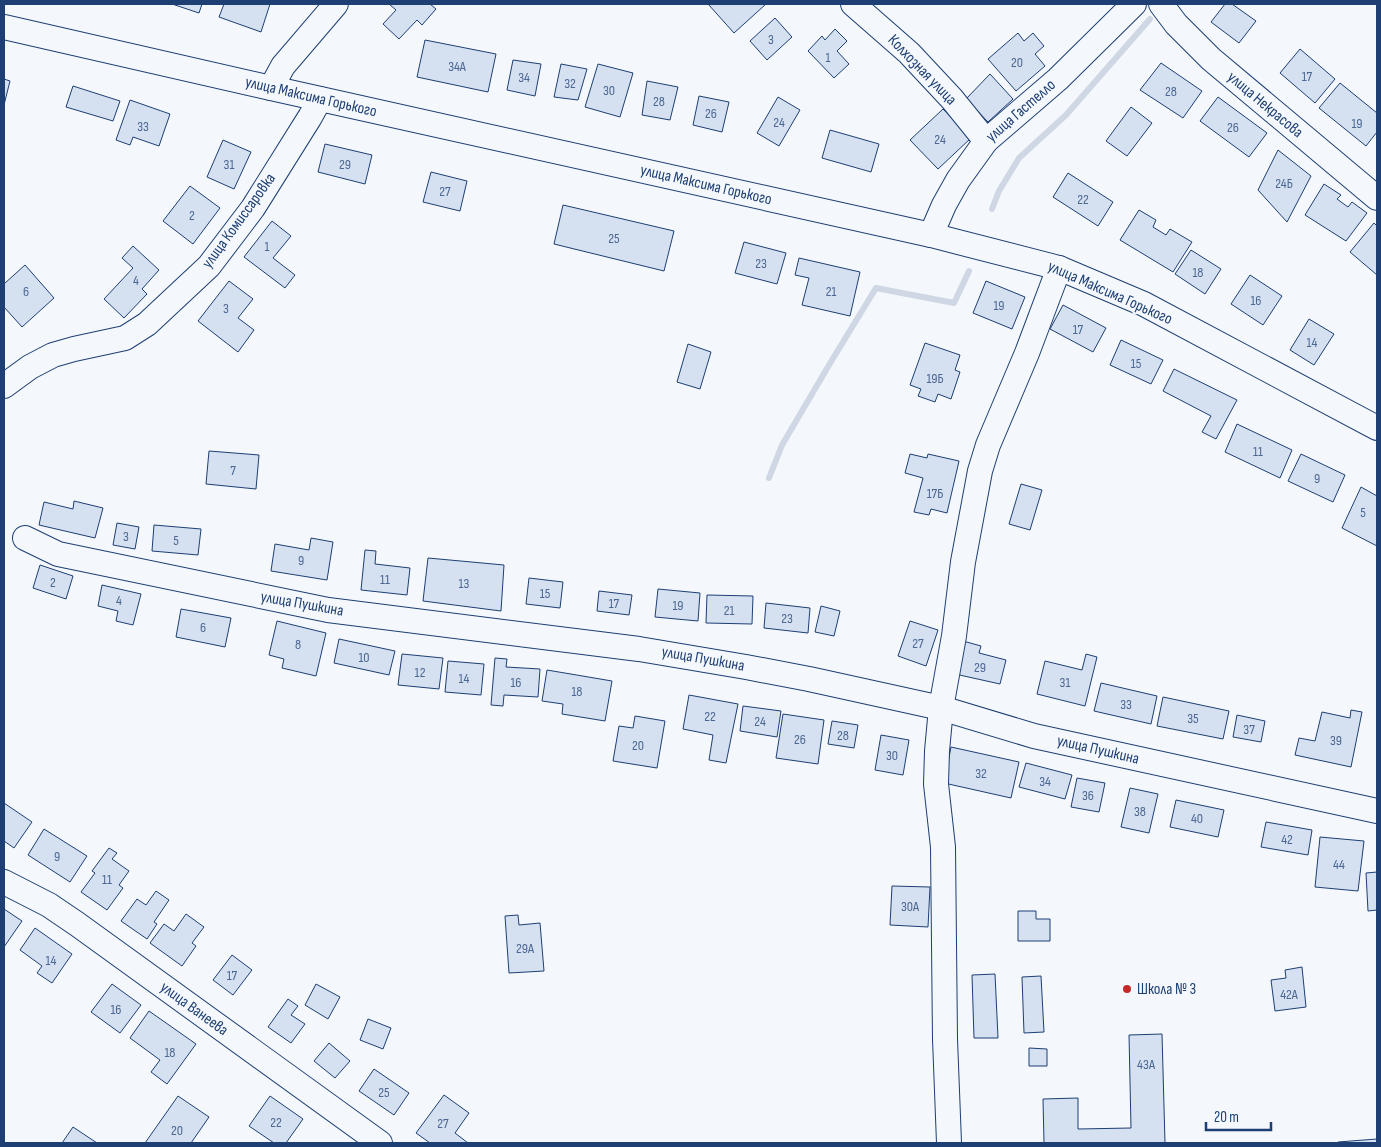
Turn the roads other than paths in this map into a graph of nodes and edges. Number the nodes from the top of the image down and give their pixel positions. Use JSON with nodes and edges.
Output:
{"nodes":[{"id":1,"x":336,"y":4,"type":"edge"},
{"id":2,"x":853,"y":4,"type":"edge"},
{"id":3,"x":1134,"y":4,"type":"edge"},
{"id":4,"x":1160,"y":4,"type":"edge"},
{"id":5,"x":4,"y":27,"type":"edge"},
{"id":6,"x":271,"y":88,"type":"junction"},
{"id":7,"x":320,"y":99,"type":"junction"},
{"id":8,"x":986,"y":141,"type":"junction"},
{"id":9,"x":1377,"y":198,"type":"edge"},
{"id":10,"x":931,"y":235,"type":"junction"},
{"id":11,"x":1059,"y":268,"type":"junction"},
{"id":12,"x":4,"y":386,"type":"edge"},
{"id":13,"x":1377,"y":428,"type":"edge"},
{"id":14,"x":25,"y":538,"type":"dead end"},
{"id":15,"x":942,"y":708,"type":"junction"},
{"id":16,"x":1377,"y":811,"type":"edge"},
{"id":17,"x":4,"y":882,"type":"edge"},
{"id":18,"x":380,"y":1143,"type":"edge"},
{"id":19,"x":948,"y":1143,"type":"edge"}],
"edges":[{"from":1,"to":6,"type":"street"},
{"from":2,"to":8,"type":"street","name":"Колхозная улица"},
{"from":3,"to":8,"type":"street","name":"улица Гастелло"},
{"from":4,"to":9,"type":"street","name":"улица Некрасова"},
{"from":5,"to":6,"type":"street","name":"улица Максима Горького"},
{"from":6,"to":7,"type":"street","name":"улица Максима Горького"},
{"from":7,"to":10,"type":"street","name":"улица Максима Горького"},
{"from":7,"to":12,"type":"street","name":"улица Комиссаровка"},
{"from":8,"to":10,"type":"street","name":"улица Гастелло"},
{"from":10,"to":11,"type":"street","name":"улица Максима Горького"},
{"from":11,"to":13,"type":"street","name":"улица Максима Горького"},
{"from":11,"to":15,"type":"street"},
{"from":14,"to":15,"type":"street","name":"улица Пушкина"},
{"from":15,"to":16,"type":"street","name":"улица Пушкина"},
{"from":15,"to":19,"type":"street"},
{"from":17,"to":18,"type":"street","name":"улица Ванеева"}]}
